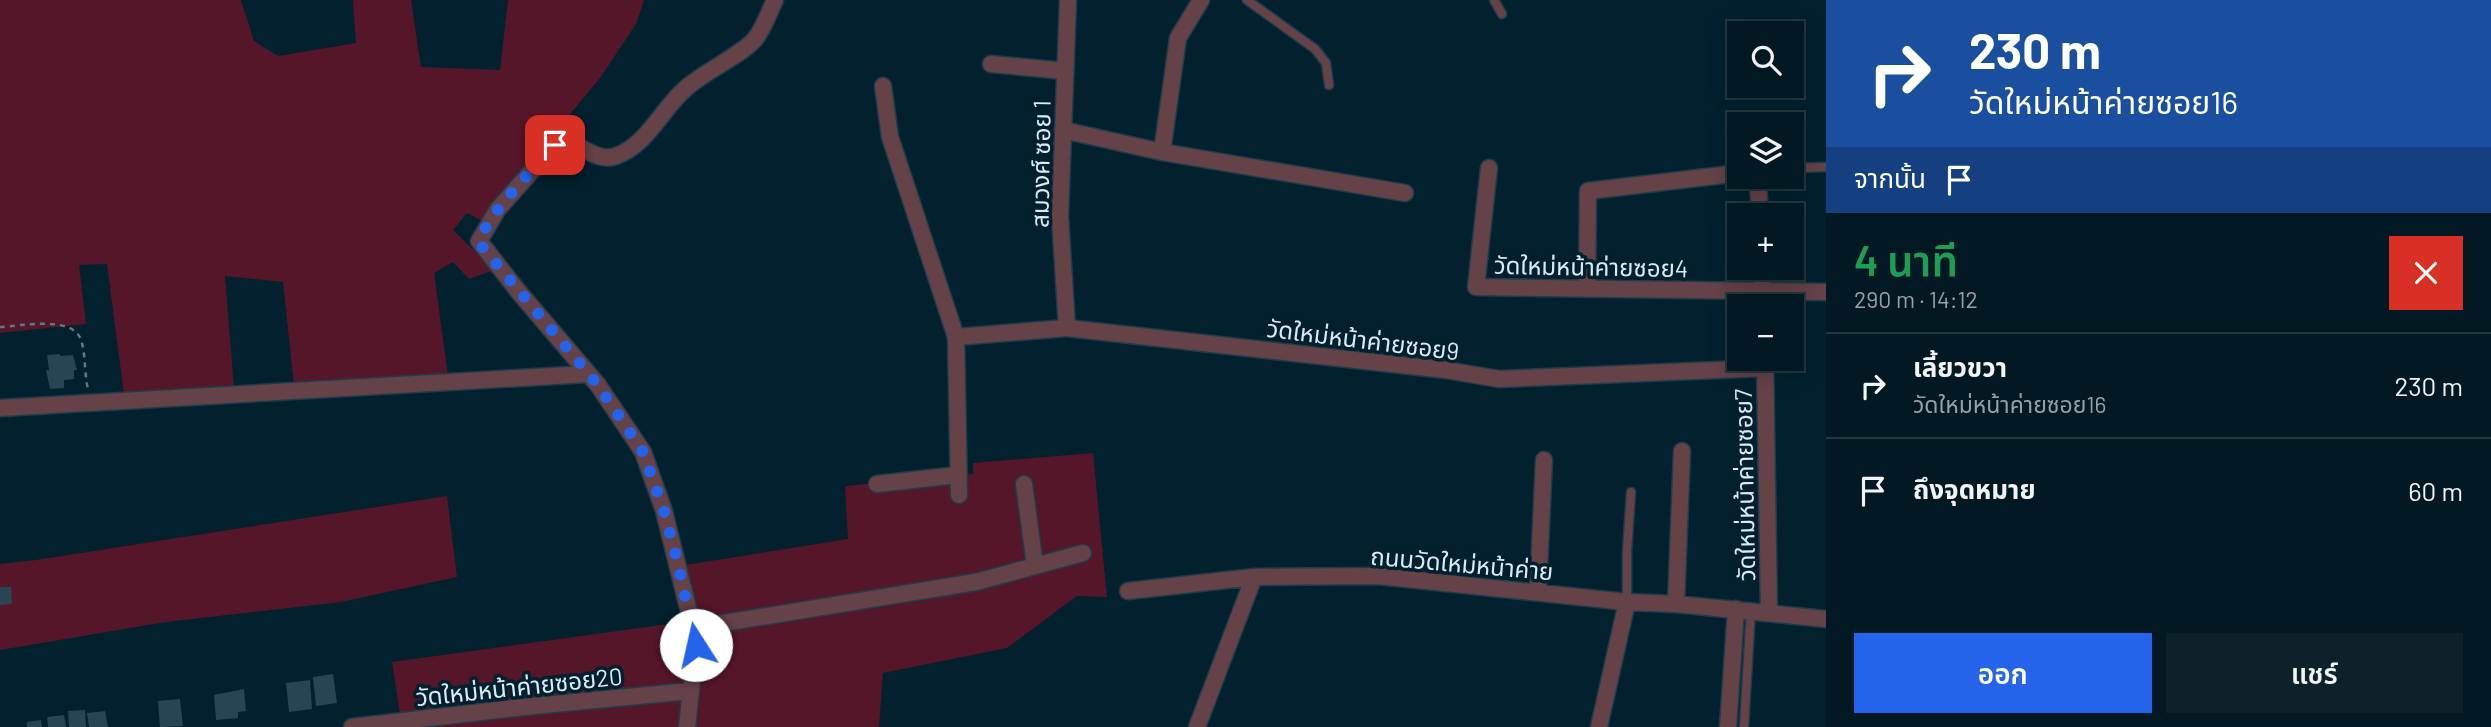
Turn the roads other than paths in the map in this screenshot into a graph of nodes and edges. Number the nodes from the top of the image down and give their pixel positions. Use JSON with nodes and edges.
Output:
{"nodes":[{"id":1,"x":775,"y":0,"type":"edge"},
{"id":2,"x":1068,"y":0,"type":"edge"},
{"id":3,"x":1201,"y":0,"type":"edge"},
{"id":4,"x":1247,"y":0,"type":"edge"},
{"id":5,"x":1494,"y":0,"type":"edge"},
{"id":6,"x":1502,"y":14,"type":"dead end"},
{"id":7,"x":991,"y":64,"type":"dead end"},
{"id":8,"x":1065,"y":71,"type":"junction"},
{"id":9,"x":1329,"y":85,"type":"dead end"},
{"id":10,"x":883,"y":86,"type":"dead end"},
{"id":11,"x":1063,"y":130,"type":"junction"},
{"id":12,"x":1162,"y":152,"type":"junction"},
{"id":13,"x":1826,"y":167,"type":"edge"},
{"id":14,"x":1489,"y":168,"type":"dead end"},
{"id":15,"x":1804,"y":168,"type":"edge"},
{"id":16,"x":1727,"y":175,"type":"edge"},
{"id":17,"x":1405,"y":193,"type":"dead end"},
{"id":18,"x":1587,"y":289,"type":"junction"},
{"id":19,"x":1826,"y":292,"type":"edge"},
{"id":20,"x":1804,"y":294,"type":"edge"},
{"id":21,"x":1727,"y":297,"type":"edge"},
{"id":22,"x":1067,"y":328,"type":"junction"},
{"id":23,"x":956,"y":337,"type":"junction"},
{"id":24,"x":1727,"y":366,"type":"edge"},
{"id":25,"x":1765,"y":371,"type":"edge"},
{"id":26,"x":588,"y":374,"type":"junction"},
{"id":27,"x":0,"y":408,"type":"edge"},
{"id":28,"x":1682,"y":451,"type":"dead end"},
{"id":29,"x":1544,"y":460,"type":"dead end"},
{"id":30,"x":958,"y":475,"type":"junction"},
{"id":31,"x":877,"y":484,"type":"dead end"},
{"id":32,"x":1024,"y":484,"type":"dead end"},
{"id":33,"x":1631,"y":492,"type":"dead end"},
{"id":34,"x":958,"y":495,"type":"dead end"},
{"id":35,"x":1083,"y":553,"type":"dead end"},
{"id":36,"x":1035,"y":566,"type":"junction"},
{"id":37,"x":1254,"y":577,"type":"junction"},
{"id":38,"x":1128,"y":592,"type":"dead end"},
{"id":39,"x":1538,"y":592,"type":"junction"},
{"id":40,"x":1627,"y":602,"type":"junction"},
{"id":41,"x":1676,"y":604,"type":"junction"},
{"id":42,"x":1743,"y":609,"type":"junction"},
{"id":43,"x":1769,"y":611,"type":"junction"},
{"id":44,"x":1826,"y":619,"type":"edge"},
{"id":45,"x":693,"y":628,"type":"junction"},
{"id":46,"x":690,"y":691,"type":"junction"},
{"id":47,"x":352,"y":727,"type":"edge"},
{"id":48,"x":687,"y":727,"type":"edge"},
{"id":49,"x":1197,"y":727,"type":"edge"},
{"id":50,"x":1599,"y":727,"type":"edge"},
{"id":51,"x":1728,"y":727,"type":"edge"},
{"id":52,"x":1744,"y":727,"type":"edge"}],
"edges":[{"from":1,"to":26,"type":"street"},
{"from":2,"to":8,"type":"street","name":"สมวงศ์ ซอย 1"},
{"from":3,"to":12,"type":"street"},
{"from":4,"to":9,"type":"lane"},
{"from":5,"to":6,"type":"lane"},
{"from":7,"to":8,"type":"street"},
{"from":8,"to":11,"type":"street","name":"สมวงศ์ ซอย 1"},
{"from":10,"to":23,"type":"street"},
{"from":11,"to":12,"type":"street"},
{"from":11,"to":22,"type":"street","name":"สมวงศ์ ซอย 1"},
{"from":12,"to":17,"type":"street"},
{"from":13,"to":15,"type":"lane"},
{"from":14,"to":18,"type":"street","name":"วัดใหม่หน้าค่ายซอย4"},
{"from":16,"to":18,"type":"street"},
{"from":18,"to":21,"type":"street","name":"วัดใหม่หน้าค่ายซอย4"},
{"from":19,"to":20,"type":"street","name":"วัดใหม่หน้าค่ายซอย4"},
{"from":22,"to":23,"type":"street","name":"วัดใหม่หน้าค่ายซอย9"},
{"from":22,"to":24,"type":"street","name":"วัดใหม่หน้าค่ายซอย9"},
{"from":23,"to":30,"type":"street"},
{"from":25,"to":43,"type":"street","name":"วัดใหม่หน้าค่ายซอย7"},
{"from":26,"to":27,"type":"street"},
{"from":26,"to":45,"type":"street"},
{"from":28,"to":41,"type":"street"},
{"from":29,"to":39,"type":"street"},
{"from":30,"to":31,"type":"street"},
{"from":30,"to":34,"type":"street"},
{"from":32,"to":36,"type":"street"},
{"from":33,"to":40,"type":"lane"},
{"from":35,"to":36,"type":"street"},
{"from":36,"to":45,"type":"street"},
{"from":37,"to":38,"type":"street","name":"ถนนวัดใหม่หน้าค่าย"},
{"from":37,"to":39,"type":"street","name":"ถนนวัดใหม่หน้าค่าย"},
{"from":37,"to":49,"type":"street"},
{"from":39,"to":40,"type":"street","name":"ถนนวัดใหม่หน้าค่าย"},
{"from":40,"to":41,"type":"street","name":"ถนนวัดใหม่หน้าค่าย"},
{"from":40,"to":50,"type":"street"},
{"from":41,"to":42,"type":"street","name":"ถนนวัดใหม่หน้าค่าย"},
{"from":42,"to":43,"type":"street","name":"ถนนวัดใหม่หน้าค่าย"},
{"from":42,"to":51,"type":"street"},
{"from":42,"to":52,"type":"lane"},
{"from":43,"to":44,"type":"street","name":"ถนนวัดใหม่หน้าค่าย"},
{"from":45,"to":46,"type":"street"},
{"from":46,"to":47,"type":"street","name":"วัดใหม่หน้าค่ายซอย20"},
{"from":46,"to":48,"type":"street"}]}
